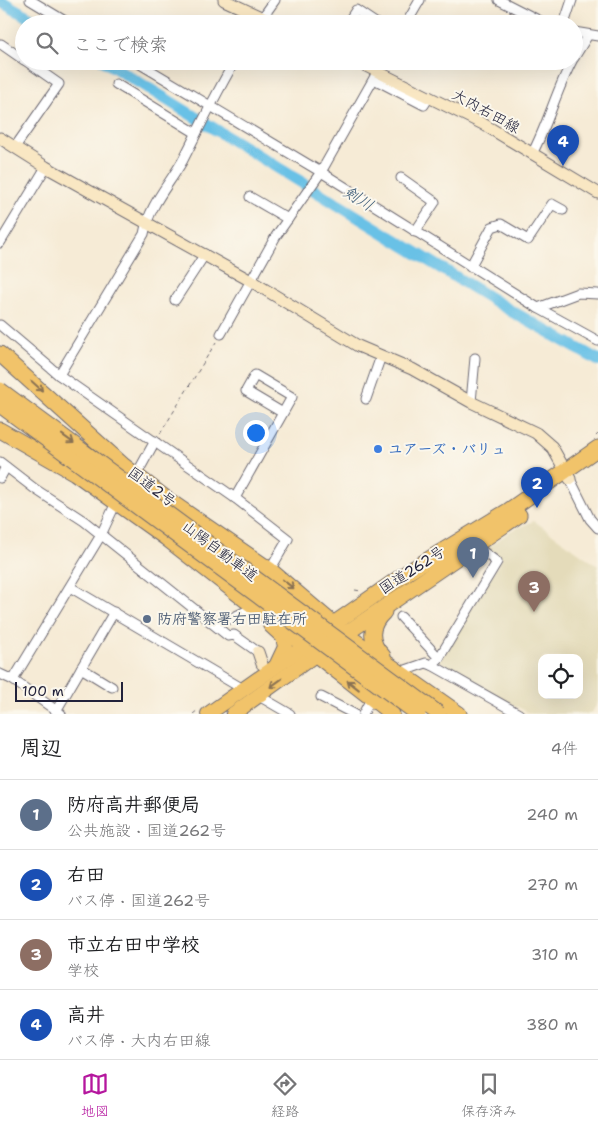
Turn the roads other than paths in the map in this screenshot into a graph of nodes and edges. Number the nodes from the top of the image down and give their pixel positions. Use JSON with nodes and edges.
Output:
{"nodes":[{"id":1,"x":30,"y":0,"type":"edge"},
{"id":2,"x":224,"y":0,"type":"edge"},
{"id":3,"x":275,"y":0,"type":"edge"},
{"id":4,"x":420,"y":0,"type":"edge"},
{"id":5,"x":499,"y":0,"type":"edge"},
{"id":6,"x":572,"y":0,"type":"edge"},
{"id":7,"x":55,"y":15,"type":"edge"},
{"id":8,"x":250,"y":15,"type":"edge"},
{"id":9,"x":265,"y":15,"type":"edge"},
{"id":10,"x":353,"y":15,"type":"edge"},
{"id":11,"x":364,"y":15,"type":"edge"},
{"id":12,"x":411,"y":15,"type":"edge"},
{"id":13,"x":528,"y":15,"type":"edge"},
{"id":14,"x":567,"y":15,"type":"edge"},
{"id":15,"x":583,"y":34,"type":"edge"},
{"id":16,"x":588,"y":35,"type":"junction"},
{"id":17,"x":598,"y":36,"type":"edge"},
{"id":18,"x":583,"y":43,"type":"edge"},
{"id":19,"x":0,"y":44,"type":"edge"},
{"id":20,"x":15,"y":54,"type":"edge"},
{"id":21,"x":38,"y":70,"type":"edge"},
{"id":22,"x":150,"y":70,"type":"edge"},
{"id":23,"x":229,"y":70,"type":"edge"},
{"id":24,"x":371,"y":70,"type":"edge"},
{"id":25,"x":568,"y":70,"type":"edge"},
{"id":26,"x":376,"y":75,"type":"junction"},
{"id":27,"x":116,"y":84,"type":"dead end"},
{"id":28,"x":210,"y":107,"type":"junction"},
{"id":29,"x":197,"y":131,"type":"junction"},
{"id":30,"x":0,"y":138,"type":"edge"},
{"id":31,"x":15,"y":147,"type":"junction"},
{"id":32,"x":532,"y":154,"type":"junction"},
{"id":33,"x":46,"y":167,"type":"junction"},
{"id":34,"x":321,"y":172,"type":"junction"},
{"id":35,"x":401,"y":178,"type":"dead end"},
{"id":36,"x":598,"y":193,"type":"edge"},
{"id":37,"x":250,"y":197,"type":"dead end"},
{"id":38,"x":563,"y":210,"type":"dead end"},
{"id":39,"x":288,"y":218,"type":"junction"},
{"id":40,"x":146,"y":223,"type":"junction"},
{"id":41,"x":415,"y":232,"type":"junction"},
{"id":42,"x":0,"y":243,"type":"edge"},
{"id":43,"x":204,"y":254,"type":"junction"},
{"id":44,"x":470,"y":267,"type":"junction"},
{"id":45,"x":251,"y":281,"type":"junction"},
{"id":46,"x":598,"y":294,"type":"edge"},
{"id":47,"x":175,"y":300,"type":"dead end"},
{"id":48,"x":538,"y":308,"type":"junction"},
{"id":49,"x":0,"y":325,"type":"edge"},
{"id":50,"x":221,"y":334,"type":"road end"},
{"id":51,"x":598,"y":341,"type":"edge"},
{"id":52,"x":0,"y":354,"type":"edge"},
{"id":53,"x":381,"y":356,"type":"junction"},
{"id":54,"x":475,"y":358,"type":"dead end"},
{"id":55,"x":59,"y":375,"type":"junction"},
{"id":56,"x":0,"y":390,"type":"edge"},
{"id":57,"x":366,"y":399,"type":"dead end"},
{"id":58,"x":471,"y":402,"type":"junction"},
{"id":59,"x":0,"y":405,"type":"edge"},
{"id":60,"x":283,"y":413,"type":"junction"},
{"id":61,"x":0,"y":430,"type":"edge"},
{"id":62,"x":597,"y":439,"type":"edge"},
{"id":63,"x":156,"y":441,"type":"junction"},
{"id":64,"x":598,"y":459,"type":"edge"},
{"id":65,"x":3,"y":464,"type":"edge"},
{"id":66,"x":139,"y":470,"type":"dead end"},
{"id":67,"x":568,"y":475,"type":"junction"},
{"id":68,"x":0,"y":478,"type":"edge"},
{"id":69,"x":235,"y":498,"type":"junction"},
{"id":70,"x":114,"y":507,"type":"dead end"},
{"id":71,"x":598,"y":528,"type":"edge"},
{"id":72,"x":100,"y":535,"type":"junction"},
{"id":73,"x":474,"y":545,"type":"junction"},
{"id":74,"x":270,"y":570,"type":"junction"},
{"id":75,"x":70,"y":587,"type":"junction"},
{"id":76,"x":400,"y":594,"type":"junction"},
{"id":77,"x":259,"y":610,"type":"junction"},
{"id":78,"x":114,"y":612,"type":"junction"},
{"id":79,"x":349,"y":612,"type":"junction"},
{"id":80,"x":401,"y":617,"type":"dead end"},
{"id":81,"x":213,"y":622,"type":"junction"},
{"id":82,"x":332,"y":624,"type":"junction"},
{"id":83,"x":346,"y":634,"type":"junction"},
{"id":84,"x":310,"y":651,"type":"junction"},
{"id":85,"x":258,"y":652,"type":"joint"},
{"id":86,"x":439,"y":658,"type":"junction"},
{"id":87,"x":432,"y":665,"type":"junction"},
{"id":88,"x":81,"y":668,"type":"junction"},
{"id":89,"x":268,"y":668,"type":"junction"},
{"id":90,"x":397,"y":669,"type":"junction"},
{"id":91,"x":2,"y":675,"type":"edge"},
{"id":92,"x":14,"y":680,"type":"junction"},
{"id":93,"x":0,"y":686,"type":"edge"},
{"id":94,"x":112,"y":687,"type":"dead end"},
{"id":95,"x":244,"y":689,"type":"junction"},
{"id":96,"x":258,"y":696,"type":"junction"},
{"id":97,"x":321,"y":697,"type":"dead end"},
{"id":98,"x":371,"y":699,"type":"junction"},
{"id":99,"x":59,"y":713,"type":"edge"},
{"id":100,"x":208,"y":714,"type":"edge"},
{"id":101,"x":233,"y":714,"type":"edge"},
{"id":102,"x":290,"y":714,"type":"edge"},
{"id":103,"x":354,"y":714,"type":"edge"},
{"id":104,"x":363,"y":714,"type":"edge"},
{"id":105,"x":392,"y":714,"type":"edge"},
{"id":106,"x":400,"y":714,"type":"edge"},
{"id":107,"x":418,"y":714,"type":"edge"},
{"id":108,"x":440,"y":714,"type":"edge"},
{"id":109,"x":459,"y":714,"type":"edge"},
{"id":110,"x":519,"y":714,"type":"edge"}],
"edges":[{"from":1,"to":7,"type":"street"},
{"from":2,"to":8,"type":"street"},
{"from":3,"to":9,"type":"street"},
{"from":4,"to":12,"type":"street"},
{"from":5,"to":13,"type":"street"},
{"from":6,"to":14,"type":"street"},
{"from":10,"to":11,"type":"street"},
{"from":15,"to":16,"type":"street"},
{"from":16,"to":17,"type":"street"},
{"from":16,"to":18,"type":"street"},
{"from":19,"to":20,"type":"street"},
{"from":21,"to":31,"type":"street"},
{"from":22,"to":28,"type":"street"},
{"from":23,"to":28,"type":"street"},
{"from":24,"to":26,"type":"street","name":"大内右田線"},
{"from":25,"to":32,"type":"street"},
{"from":26,"to":32,"type":"street","name":"大内右田線"},
{"from":26,"to":34,"type":"street"},
{"from":27,"to":29,"type":"street"},
{"from":28,"to":29,"type":"street"},
{"from":28,"to":34,"type":"street"},
{"from":29,"to":40,"type":"street"},
{"from":30,"to":31,"type":"street"},
{"from":31,"to":33,"type":"street"},
{"from":32,"to":36,"type":"street","name":"大内右田線"},
{"from":33,"to":40,"type":"street"},
{"from":33,"to":42,"type":"street"},
{"from":34,"to":39,"type":"street"},
{"from":34,"to":41,"type":"street"},
{"from":35,"to":41,"type":"street"},
{"from":37,"to":39,"type":"street"},
{"from":38,"to":44,"type":"street"},
{"from":39,"to":45,"type":"street"},
{"from":40,"to":43,"type":"street"},
{"from":40,"to":55,"type":"street"},
{"from":41,"to":44,"type":"street"},
{"from":43,"to":45,"type":"street"},
{"from":43,"to":47,"type":"street"},
{"from":44,"to":48,"type":"street"},
{"from":45,"to":50,"type":"street"},
{"from":45,"to":53,"type":"street"},
{"from":46,"to":48,"type":"street"},
{"from":48,"to":51,"type":"street"},
{"from":49,"to":55,"type":"street"},
{"from":52,"to":74,"type":"highway","name":"国道2号","one_way":true},
{"from":53,"to":57,"type":"street"},
{"from":53,"to":58,"type":"street"},
{"from":54,"to":58,"type":"street"},
{"from":55,"to":63,"type":"street"},
{"from":56,"to":108,"type":"highway","name":"山陽自動車道","one_way":true,"bridge":true},
{"from":58,"to":67,"type":"street"},
{"from":59,"to":107,"type":"highway","name":"山陽自動車道","bridge":true},
{"from":60,"to":60,"type":"street"},
{"from":60,"to":69,"type":"street"},
{"from":61,"to":77,"type":"highway"},
{"from":62,"to":67,"type":"highway","name":"国道262号"},
{"from":63,"to":66,"type":"street"},
{"from":63,"to":69,"type":"street"},
{"from":64,"to":67,"type":"highway","name":"国道262号"},
{"from":65,"to":68,"type":"street"},
{"from":65,"to":72,"type":"street"},
{"from":67,"to":71,"type":"street"},
{"from":67,"to":73,"type":"highway","name":"国道262号"},
{"from":67,"to":79,"type":"highway","name":"国道262号"},
{"from":69,"to":74,"type":"street"},
{"from":70,"to":72,"type":"street"},
{"from":72,"to":75,"type":"street"},
{"from":72,"to":81,"type":"street"},
{"from":73,"to":76,"type":"highway","name":"国道262号"},
{"from":73,"to":86,"type":"street"},
{"from":74,"to":82,"type":"highway","name":"国道2号","one_way":true},
{"from":75,"to":78,"type":"street"},
{"from":75,"to":92,"type":"street"},
{"from":76,"to":83,"type":"highway","name":"国道262号"},
{"from":76,"to":90,"type":"highway"},
{"from":77,"to":81,"type":"street"},
{"from":77,"to":84,"type":"highway"},
{"from":77,"to":89,"type":"main road"},
{"from":78,"to":88,"type":"street"},
{"from":78,"to":95,"type":"street"},
{"from":79,"to":82,"type":"highway","name":"国道262号"},
{"from":79,"to":83,"type":"highway"},
{"from":80,"to":86,"type":"street"},
{"from":81,"to":85,"type":"street"},
{"from":82,"to":83,"type":"highway","name":"国道2号"},
{"from":82,"to":84,"type":"highway","name":"国道262号"},
{"from":83,"to":84,"type":"highway","name":"国道262号"},
{"from":83,"to":90,"type":"highway","name":"国道2号"},
{"from":83,"to":106,"type":"highway"},
{"from":84,"to":89,"type":"main road"},
{"from":84,"to":96,"type":"main road","one_way":true},
{"from":98,"to":84,"type":"highway","one_way":true},
{"from":85,"to":89,"type":"street"},
{"from":86,"to":87,"type":"street"},
{"from":87,"to":90,"type":"street"},
{"from":87,"to":110,"type":"street"},
{"from":88,"to":94,"type":"street"},
{"from":88,"to":99,"type":"street"},
{"from":89,"to":95,"type":"main road"},
{"from":90,"to":109,"type":"highway","name":"国道2号"},
{"from":91,"to":92,"type":"street"},
{"from":91,"to":93,"type":"street"},
{"from":92,"to":99,"type":"street"},
{"from":95,"to":100,"type":"main road"},
{"from":96,"to":101,"type":"main road"},
{"from":96,"to":102,"type":"street"},
{"from":97,"to":103,"type":"street"},
{"from":98,"to":104,"type":"street"},
{"from":98,"to":105,"type":"highway"}]}
